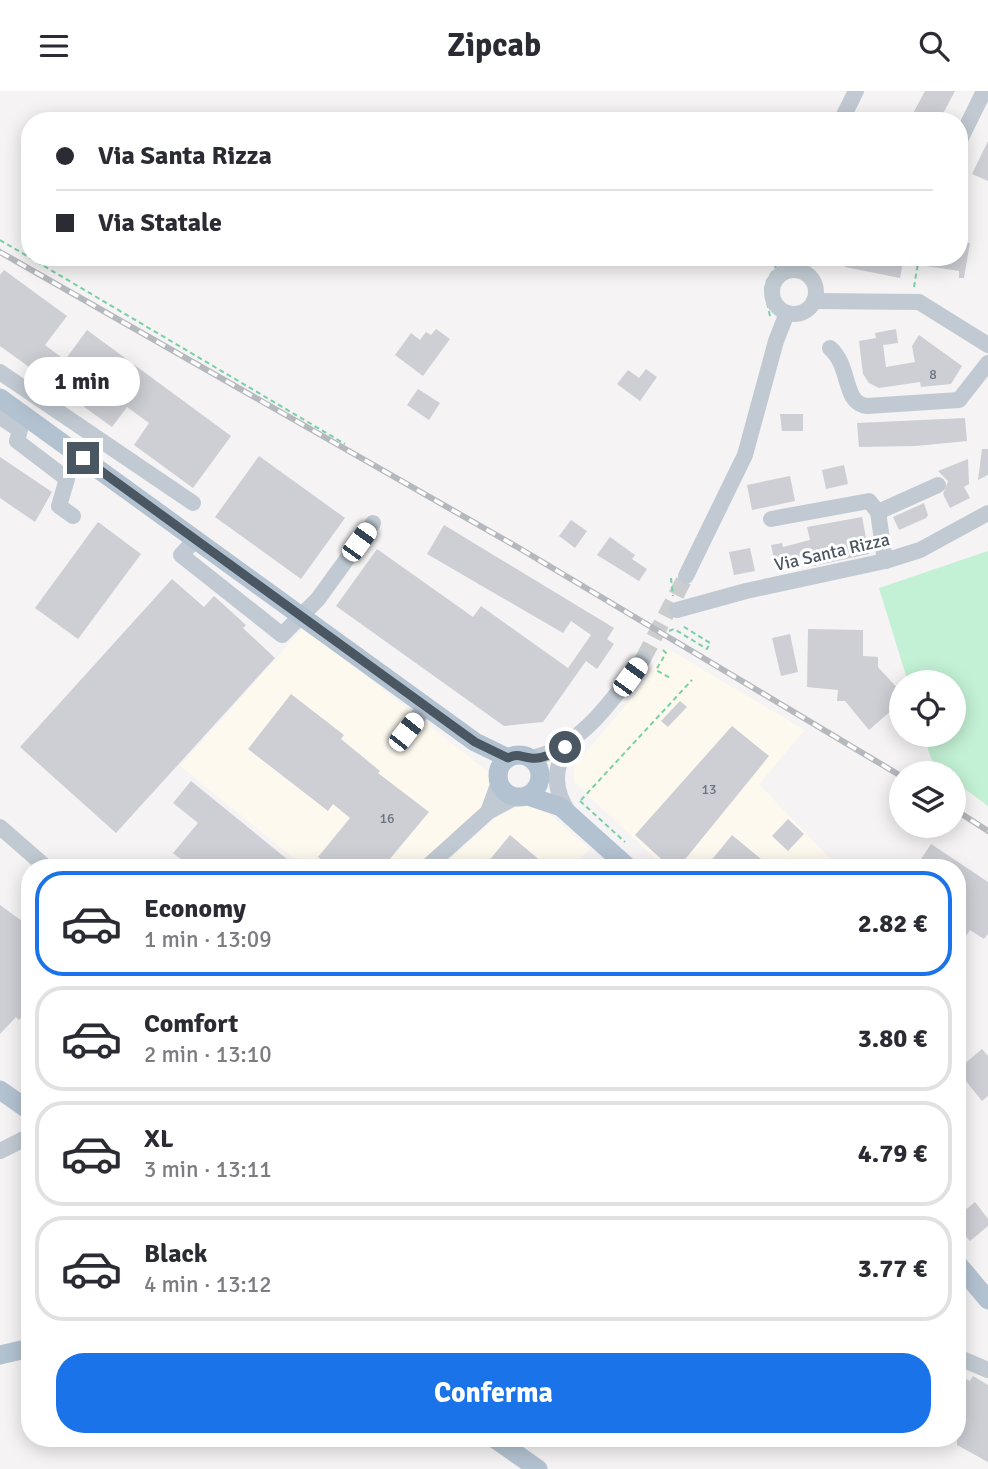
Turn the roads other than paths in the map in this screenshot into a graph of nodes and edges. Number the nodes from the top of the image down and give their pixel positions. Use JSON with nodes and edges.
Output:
{"nodes":[{"id":1,"x":856,"y":91,"type":"edge"},
{"id":2,"x":984,"y":91,"type":"edge"},
{"id":3,"x":846,"y":112,"type":"edge"},
{"id":4,"x":968,"y":124,"type":"edge"},
{"id":5,"x":793,"y":266,"type":"edge"},
{"id":6,"x":798,"y":266,"type":"edge"},
{"id":7,"x":814,"y":301,"type":"junction"},
{"id":8,"x":788,"y":313,"type":"junction"},
{"id":9,"x":988,"y":345,"type":"edge"},
{"id":10,"x":830,"y":348,"type":"dead end"},
{"id":11,"x":988,"y":363,"type":"edge"},
{"id":12,"x":0,"y":372,"type":"edge"},
{"id":13,"x":0,"y":398,"type":"edge"},
{"id":14,"x":0,"y":417,"type":"edge"},
{"id":15,"x":938,"y":485,"type":"dead end"},
{"id":16,"x":193,"y":503,"type":"dead end"},
{"id":17,"x":878,"y":512,"type":"junction"},
{"id":18,"x":988,"y":513,"type":"edge"},
{"id":19,"x":73,"y":516,"type":"dead end"},
{"id":20,"x":771,"y":519,"type":"dead end"},
{"id":21,"x":373,"y":523,"type":"dead end"},
{"id":22,"x":196,"y":540,"type":"junction"},
{"id":23,"x":885,"y":561,"type":"junction"},
{"id":24,"x":679,"y":575,"type":"tunnel mouth"},
{"id":25,"x":677,"y":610,"type":"road end"},
{"id":26,"x":300,"y":614,"type":"junction"},
{"id":27,"x":643,"y":659,"type":"tunnel mouth"},
{"id":28,"x":426,"y":706,"type":"junction"},
{"id":29,"x":406,"y":732,"type":"dead end"},
{"id":30,"x":573,"y":740,"type":"junction"},
{"id":31,"x":531,"y":758,"type":"junction"},
{"id":32,"x":558,"y":759,"type":"junction"},
{"id":33,"x":502,"y":771,"type":"junction"},
{"id":34,"x":541,"y":777,"type":"junction"},
{"id":35,"x":522,"y":796,"type":"junction"},
{"id":36,"x":571,"y":804,"type":"junction"},
{"id":37,"x":488,"y":812,"type":"junction"},
{"id":38,"x":0,"y":827,"type":"edge"},
{"id":39,"x":37,"y":859,"type":"edge"},
{"id":40,"x":436,"y":859,"type":"edge"},
{"id":41,"x":634,"y":859,"type":"edge"},
{"id":42,"x":1,"y":1091,"type":"edge"},
{"id":43,"x":21,"y":1105,"type":"edge"},
{"id":44,"x":21,"y":1140,"type":"edge"},
{"id":45,"x":2,"y":1150,"type":"edge"},
{"id":46,"x":966,"y":1274,"type":"edge"},
{"id":47,"x":988,"y":1300,"type":"edge"},
{"id":48,"x":21,"y":1350,"type":"edge"},
{"id":49,"x":0,"y":1355,"type":"edge"},
{"id":50,"x":966,"y":1361,"type":"edge"},
{"id":51,"x":988,"y":1370,"type":"edge"},
{"id":52,"x":506,"y":1447,"type":"edge"},
{"id":53,"x":538,"y":1469,"type":"edge"}],
"edges":[{"from":1,"to":3,"type":"street"},
{"from":2,"to":4,"type":"street"},
{"from":5,"to":8,"type":"street"},
{"from":6,"to":7,"type":"street"},
{"from":7,"to":8,"type":"street"},
{"from":7,"to":9,"type":"street"},
{"from":8,"to":24,"type":"street"},
{"from":10,"to":11,"type":"street"},
{"from":12,"to":16,"type":"street"},
{"from":13,"to":22,"type":"main road"},
{"from":14,"to":19,"type":"street"},
{"from":15,"to":17,"type":"street"},
{"from":17,"to":20,"type":"street"},
{"from":17,"to":23,"type":"street"},
{"from":18,"to":23,"type":"street","name":"Via Santa Rizza"},
{"from":21,"to":26,"type":"street"},
{"from":22,"to":26,"type":"main road"},
{"from":22,"to":26,"type":"street"},
{"from":23,"to":25,"type":"street","name":"Via Santa Rizza"},
{"from":26,"to":28,"type":"main road"},
{"from":27,"to":30,"type":"street"},
{"from":28,"to":29,"type":"street"},
{"from":28,"to":33,"type":"main road"},
{"from":30,"to":31,"type":"street"},
{"from":30,"to":32,"type":"street"},
{"from":31,"to":33,"type":"main road"},
{"from":31,"to":34,"type":"main road"},
{"from":32,"to":34,"type":"street"},
{"from":32,"to":36,"type":"street"},
{"from":33,"to":35,"type":"main road"},
{"from":33,"to":37,"type":"street"},
{"from":34,"to":35,"type":"main road"},
{"from":34,"to":36,"type":"main road"},
{"from":35,"to":36,"type":"main road"},
{"from":35,"to":37,"type":"street"},
{"from":36,"to":41,"type":"main road"},
{"from":37,"to":40,"type":"street"},
{"from":38,"to":39,"type":"street"},
{"from":42,"to":43,"type":"main road"},
{"from":44,"to":45,"type":"street"},
{"from":46,"to":47,"type":"main road"},
{"from":48,"to":49,"type":"main road"},
{"from":50,"to":51,"type":"street"},
{"from":52,"to":53,"type":"main road"}]}
